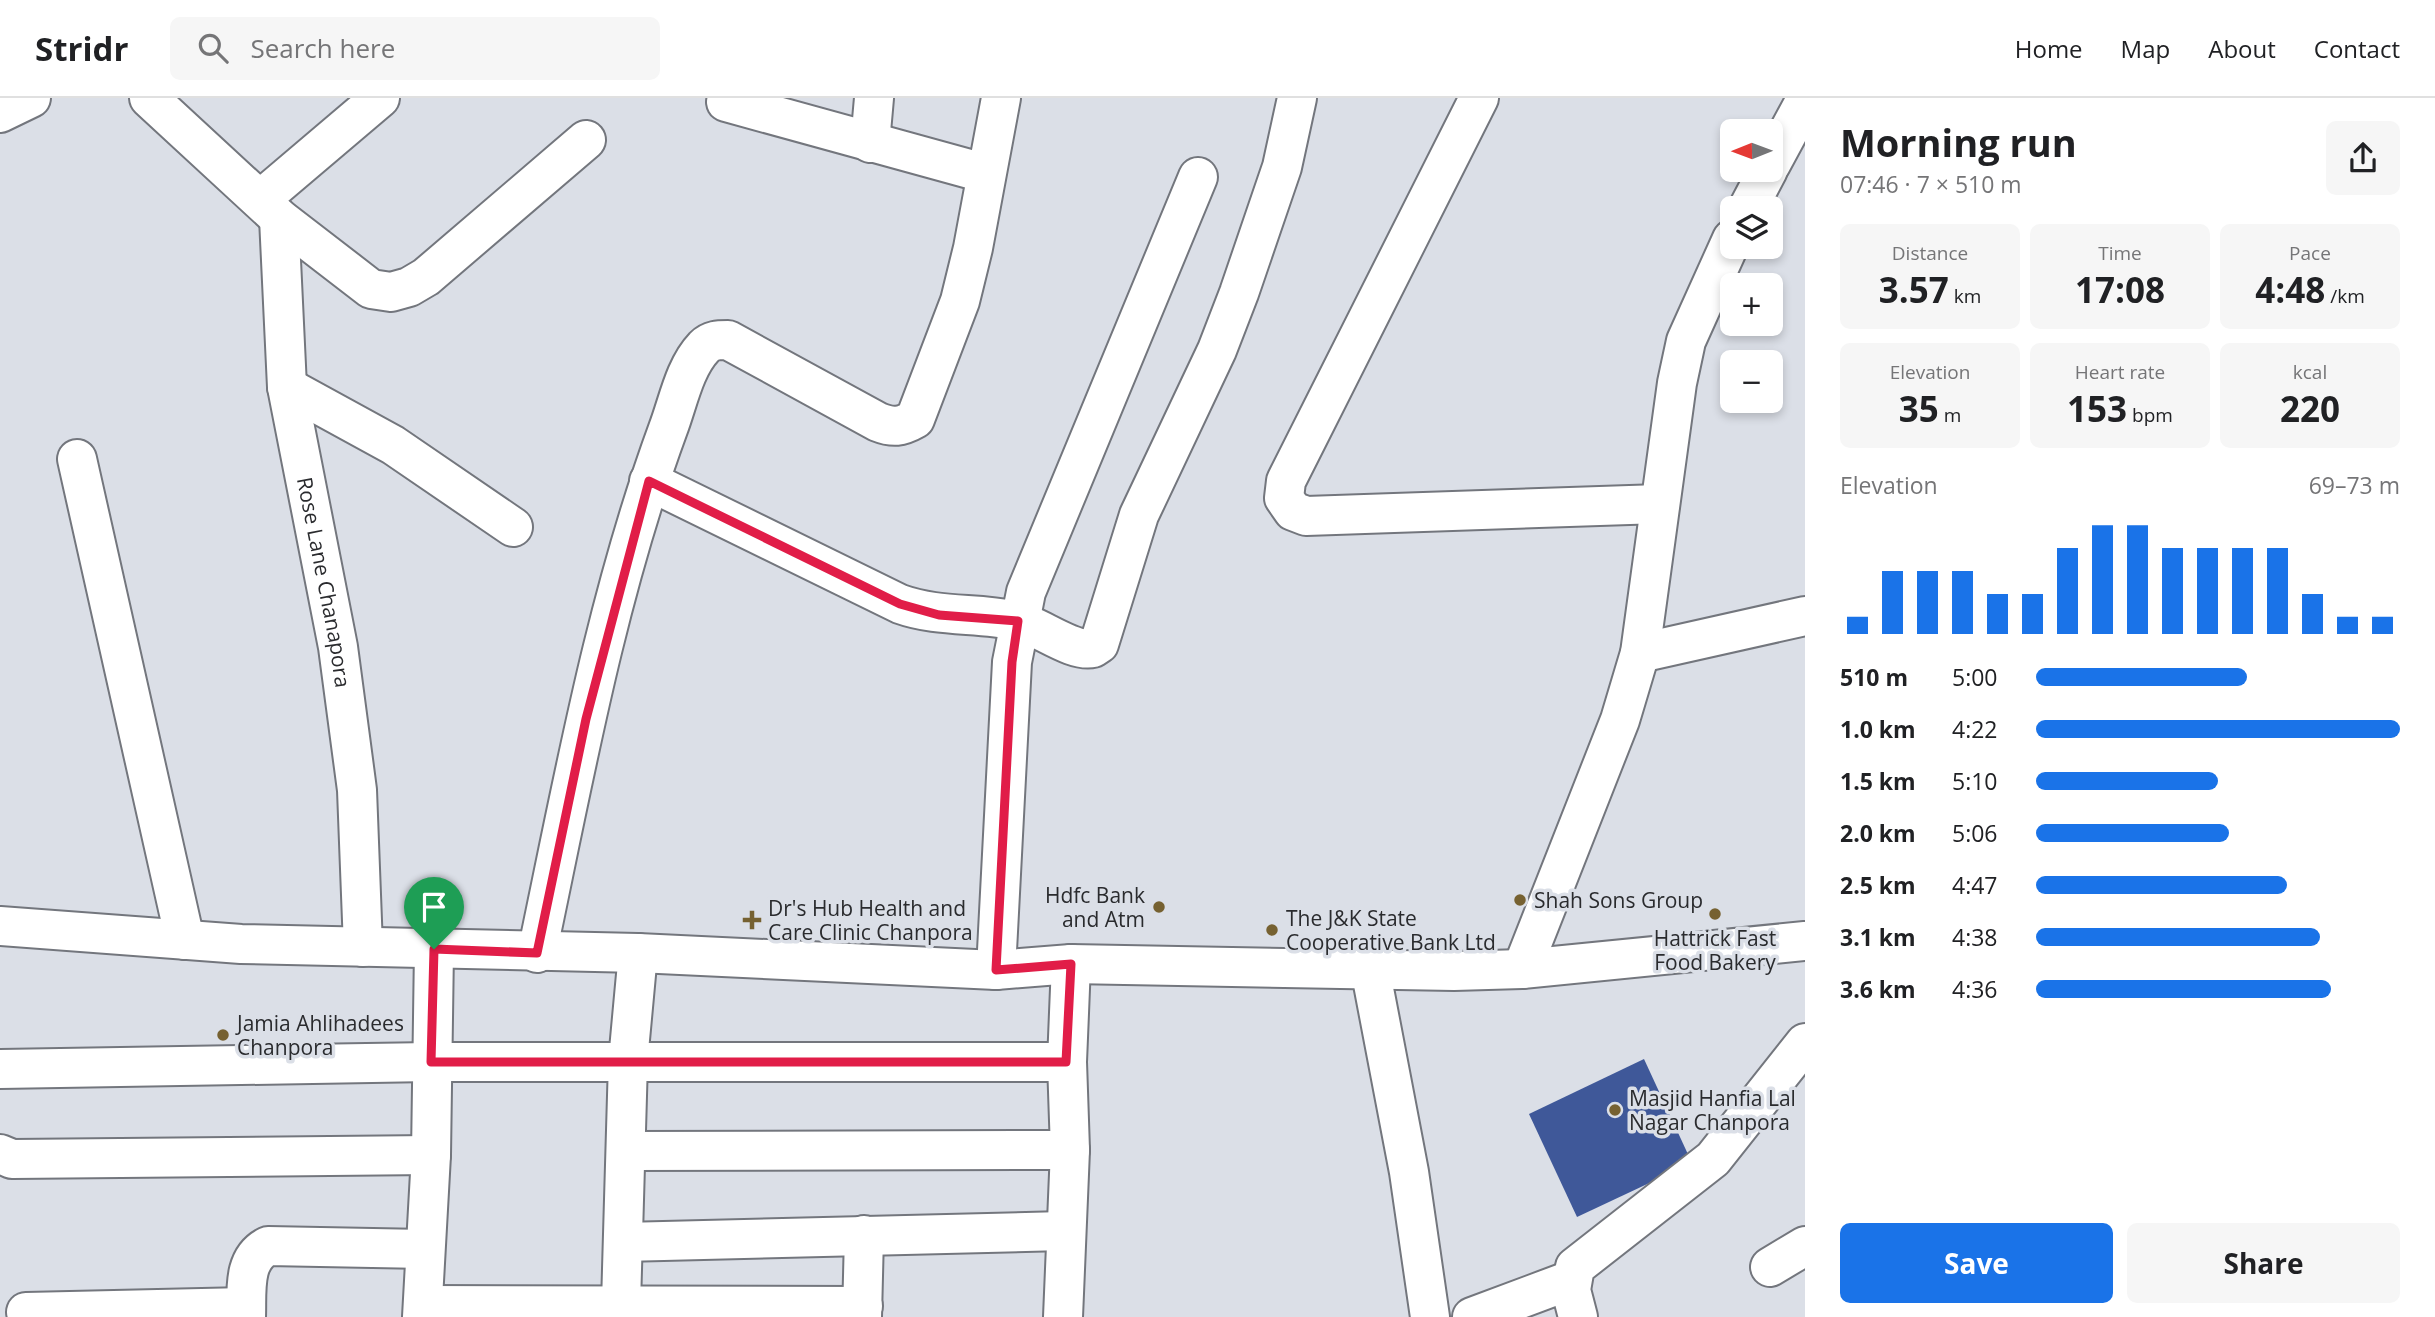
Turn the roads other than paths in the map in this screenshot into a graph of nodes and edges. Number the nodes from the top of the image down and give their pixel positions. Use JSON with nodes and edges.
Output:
{"nodes":[{"id":1,"x":31,"y":98,"type":"edge"},
{"id":2,"x":149,"y":98,"type":"edge"},
{"id":3,"x":380,"y":98,"type":"edge"},
{"id":4,"x":874,"y":98,"type":"edge"},
{"id":5,"x":1001,"y":98,"type":"edge"},
{"id":6,"x":1297,"y":98,"type":"edge"},
{"id":7,"x":1479,"y":98,"type":"edge"},
{"id":8,"x":726,"y":102,"type":"dead end"},
{"id":9,"x":1802,"y":111,"type":"edge"},
{"id":10,"x":0,"y":113,"type":"edge"},
{"id":11,"x":586,"y":140,"type":"dead end"},
{"id":12,"x":870,"y":143,"type":"junction"},
{"id":13,"x":1783,"y":143,"type":"edge"},
{"id":14,"x":984,"y":173,"type":"junction"},
{"id":15,"x":1198,"y":177,"type":"dead end"},
{"id":16,"x":270,"y":208,"type":"junction"},
{"id":17,"x":1723,"y":259,"type":"edge"},
{"id":18,"x":287,"y":387,"type":"junction"},
{"id":19,"x":77,"y":459,"type":"dead end"},
{"id":20,"x":649,"y":481,"type":"junction"},
{"id":21,"x":1660,"y":505,"type":"junction"},
{"id":22,"x":513,"y":527,"type":"dead end"},
{"id":23,"x":1805,"y":616,"type":"edge"},
{"id":24,"x":1018,"y":621,"type":"junction"},
{"id":25,"x":1640,"y":653,"type":"junction"},
{"id":26,"x":0,"y":926,"type":"edge"},
{"id":27,"x":185,"y":940,"type":"junction"},
{"id":28,"x":1805,"y":941,"type":"edge"},
{"id":29,"x":363,"y":947,"type":"junction"},
{"id":30,"x":434,"y":949,"type":"junction"},
{"id":31,"x":537,"y":953,"type":"junction"},
{"id":32,"x":638,"y":953,"type":"junction"},
{"id":33,"x":1071,"y":964,"type":"junction"},
{"id":34,"x":1370,"y":968,"type":"junction"},
{"id":35,"x":1522,"y":969,"type":"junction"},
{"id":36,"x":996,"y":970,"type":"junction"},
{"id":37,"x":1805,"y":1043,"type":"edge"},
{"id":38,"x":628,"y":1061,"type":"junction"},
{"id":39,"x":431,"y":1062,"type":"junction"},
{"id":40,"x":1066,"y":1062,"type":"junction"},
{"id":41,"x":0,"y":1069,"type":"edge"},
{"id":42,"x":1070,"y":1150,"type":"junction"},
{"id":43,"x":626,"y":1151,"type":"junction"},
{"id":44,"x":0,"y":1154,"type":"edge"},
{"id":45,"x":430,"y":1155,"type":"junction"},
{"id":46,"x":1064,"y":1231,"type":"junction"},
{"id":47,"x":864,"y":1235,"type":"junction"},
{"id":48,"x":623,"y":1242,"type":"junction"},
{"id":49,"x":1805,"y":1246,"type":"edge"},
{"id":50,"x":425,"y":1249,"type":"junction"},
{"id":51,"x":1770,"y":1268,"type":"dead end"},
{"id":52,"x":1571,"y":1280,"type":"junction"},
{"id":53,"x":621,"y":1304,"type":"junction"},
{"id":54,"x":423,"y":1311,"type":"edge"},
{"id":55,"x":863,"y":1311,"type":"edge"},
{"id":56,"x":26,"y":1312,"type":"dead end"},
{"id":57,"x":246,"y":1312,"type":"edge"},
{"id":58,"x":1063,"y":1317,"type":"edge"},
{"id":59,"x":1430,"y":1317,"type":"edge"},
{"id":60,"x":1472,"y":1317,"type":"edge"},
{"id":61,"x":1578,"y":1317,"type":"edge"}],
"edges":[{"from":1,"to":10,"type":"street"},
{"from":2,"to":16,"type":"street"},
{"from":3,"to":16,"type":"street"},
{"from":4,"to":12,"type":"street"},
{"from":5,"to":14,"type":"street"},
{"from":6,"to":24,"type":"street"},
{"from":7,"to":21,"type":"street"},
{"from":8,"to":12,"type":"street"},
{"from":9,"to":13,"type":"street"},
{"from":11,"to":16,"type":"street"},
{"from":12,"to":14,"type":"street"},
{"from":14,"to":20,"type":"street"},
{"from":15,"to":24,"type":"street"},
{"from":16,"to":18,"type":"street","name":"Rose Lane Chanapora"},
{"from":17,"to":21,"type":"street"},
{"from":18,"to":22,"type":"street"},
{"from":18,"to":29,"type":"street","name":"Rose Lane Chanapora"},
{"from":19,"to":27,"type":"street"},
{"from":20,"to":24,"type":"street"},
{"from":20,"to":31,"type":"street"},
{"from":21,"to":25,"type":"street"},
{"from":23,"to":25,"type":"street"},
{"from":24,"to":36,"type":"street"},
{"from":25,"to":35,"type":"street"},
{"from":26,"to":27,"type":"street"},
{"from":27,"to":29,"type":"street"},
{"from":28,"to":35,"type":"street"},
{"from":29,"to":30,"type":"street"},
{"from":30,"to":31,"type":"street"},
{"from":30,"to":39,"type":"street"},
{"from":31,"to":32,"type":"street"},
{"from":32,"to":36,"type":"street"},
{"from":32,"to":38,"type":"street"},
{"from":33,"to":34,"type":"street"},
{"from":33,"to":36,"type":"street"},
{"from":33,"to":40,"type":"street"},
{"from":34,"to":35,"type":"street"},
{"from":34,"to":59,"type":"street"},
{"from":37,"to":52,"type":"street"},
{"from":38,"to":39,"type":"street"},
{"from":38,"to":40,"type":"street"},
{"from":38,"to":43,"type":"street"},
{"from":39,"to":41,"type":"street"},
{"from":39,"to":45,"type":"street"},
{"from":40,"to":42,"type":"street"},
{"from":42,"to":43,"type":"street"},
{"from":42,"to":46,"type":"street"},
{"from":43,"to":48,"type":"street"},
{"from":44,"to":45,"type":"street"},
{"from":45,"to":50,"type":"street"},
{"from":46,"to":47,"type":"street"},
{"from":46,"to":58,"type":"street"},
{"from":47,"to":48,"type":"street"},
{"from":47,"to":55,"type":"street"},
{"from":48,"to":53,"type":"street"},
{"from":49,"to":51,"type":"street"},
{"from":50,"to":54,"type":"street"},
{"from":50,"to":57,"type":"street"},
{"from":52,"to":60,"type":"street"},
{"from":52,"to":61,"type":"street"},
{"from":53,"to":54,"type":"street"},
{"from":53,"to":55,"type":"street"},
{"from":56,"to":57,"type":"street"}]}
